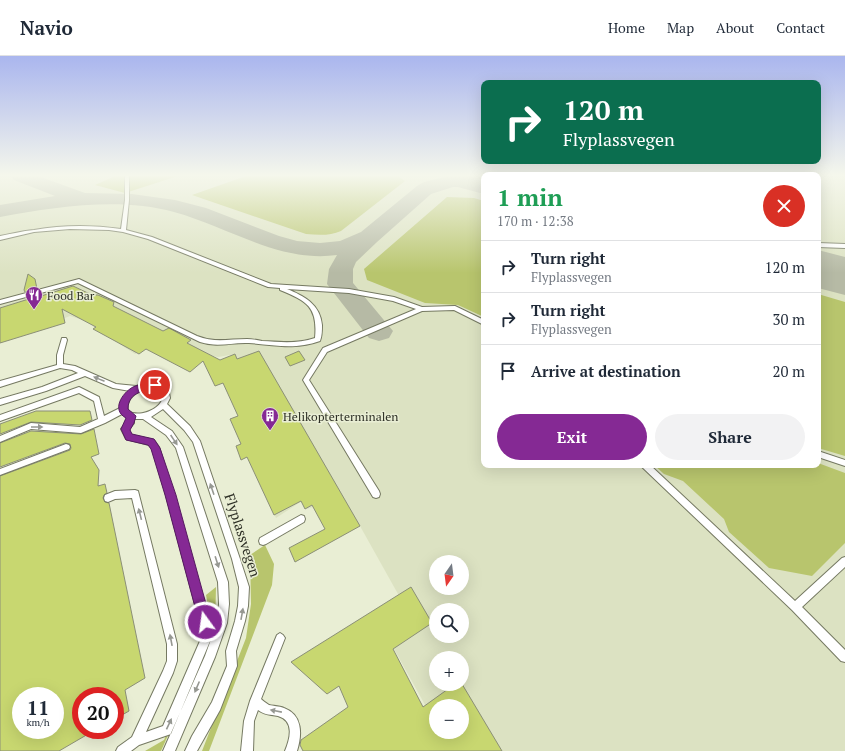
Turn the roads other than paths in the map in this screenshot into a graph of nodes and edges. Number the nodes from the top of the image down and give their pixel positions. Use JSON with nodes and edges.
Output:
{"nodes":[{"id":1,"x":126,"y":208,"type":"edge"},
{"id":2,"x":123,"y":231,"type":"junction"},
{"id":3,"x":0,"y":238,"type":"edge"},
{"id":4,"x":821,"y":245,"type":"edge"},
{"id":5,"x":845,"y":246,"type":"edge"},
{"id":6,"x":276,"y":286,"type":"junction"},
{"id":7,"x":0,"y":302,"type":"edge"},
{"id":8,"x":421,"y":309,"type":"junction"},
{"id":9,"x":481,"y":321,"type":"edge"},
{"id":10,"x":64,"y":340,"type":"dead end"},
{"id":11,"x":310,"y":342,"type":"junction"},
{"id":12,"x":324,"y":350,"type":"junction"},
{"id":13,"x":60,"y":366,"type":"junction"},
{"id":14,"x":85,"y":374,"type":"junction"},
{"id":15,"x":0,"y":384,"type":"edge"},
{"id":16,"x":136,"y":389,"type":"junction"},
{"id":17,"x":0,"y":402,"type":"edge"},
{"id":18,"x":163,"y":405,"type":"junction"},
{"id":19,"x":123,"y":410,"type":"junction"},
{"id":20,"x":131,"y":416,"type":"junction"},
{"id":21,"x":144,"y":416,"type":"junction"},
{"id":22,"x":0,"y":418,"type":"edge"},
{"id":23,"x":102,"y":421,"type":"junction"},
{"id":24,"x":0,"y":439,"type":"edge"},
{"id":25,"x":66,"y":447,"type":"dead end"},
{"id":26,"x":821,"y":455,"type":"edge"},
{"id":27,"x":845,"y":462,"type":"edge"},
{"id":28,"x":648,"y":468,"type":"edge"},
{"id":29,"x":0,"y":472,"type":"edge"},
{"id":30,"x":376,"y":494,"type":"dead end"},
{"id":31,"x":108,"y":498,"type":"dead end"},
{"id":32,"x":302,"y":519,"type":"dead end"},
{"id":33,"x":263,"y":541,"type":"dead end"},
{"id":34,"x":845,"y":561,"type":"edge"},
{"id":35,"x":795,"y":607,"type":"junction"},
{"id":36,"x":280,"y":638,"type":"dead end"},
{"id":37,"x":845,"y":657,"type":"edge"},
{"id":38,"x":255,"y":701,"type":"junction"},
{"id":39,"x":136,"y":741,"type":"junction"},
{"id":40,"x":122,"y":751,"type":"edge"},
{"id":41,"x":170,"y":751,"type":"edge"},
{"id":42,"x":191,"y":751,"type":"edge"},
{"id":43,"x":247,"y":751,"type":"edge"},
{"id":44,"x":291,"y":751,"type":"edge"}],
"edges":[{"from":1,"to":2,"type":"lane"},
{"from":2,"to":3,"type":"lane"},
{"from":2,"to":6,"type":"lane"},
{"from":4,"to":5,"type":"lane"},
{"from":6,"to":8,"type":"lane"},
{"from":6,"to":11,"type":"lane"},
{"from":7,"to":11,"type":"lane"},
{"from":8,"to":9,"type":"lane"},
{"from":8,"to":12,"type":"lane"},
{"from":10,"to":13,"type":"lane"},
{"from":11,"to":12,"type":"lane"},
{"from":12,"to":30,"type":"lane"},
{"from":13,"to":14,"type":"lane"},
{"from":13,"to":15,"type":"lane"},
{"from":16,"to":14,"type":"lane","one_way":true},
{"from":14,"to":17,"type":"lane"},
{"from":16,"to":18,"type":"lane"},
{"from":16,"to":19,"type":"lane"},
{"from":18,"to":21,"type":"lane"},
{"from":42,"to":18,"type":"lane","name":"Flyplassvegen","one_way":true},
{"from":19,"to":20,"type":"lane"},
{"from":19,"to":23,"type":"lane"},
{"from":20,"to":21,"type":"lane"},
{"from":39,"to":20,"type":"lane","one_way":true},
{"from":21,"to":41,"type":"lane","one_way":true},
{"from":22,"to":23,"type":"lane"},
{"from":24,"to":23,"type":"lane","one_way":true},
{"from":25,"to":29,"type":"lane"},
{"from":26,"to":27,"type":"lane"},
{"from":28,"to":35,"type":"lane"},
{"from":39,"to":31,"type":"lane","one_way":true},
{"from":32,"to":33,"type":"lane"},
{"from":34,"to":35,"type":"lane"},
{"from":35,"to":37,"type":"lane"},
{"from":36,"to":38,"type":"lane"},
{"from":38,"to":43,"type":"lane"},
{"from":44,"to":38,"type":"lane","one_way":true},
{"from":39,"to":40,"type":"lane"}]}
